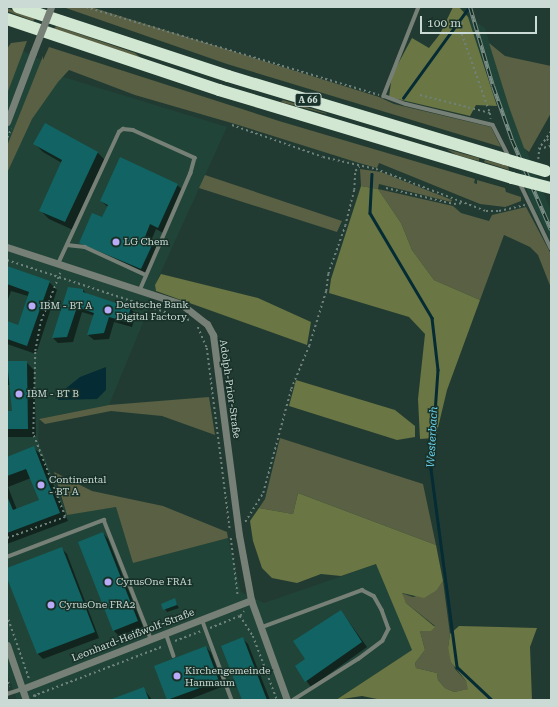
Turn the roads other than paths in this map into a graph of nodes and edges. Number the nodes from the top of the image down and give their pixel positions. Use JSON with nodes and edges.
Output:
{"nodes":[{"id":1,"x":18,"y":7,"type":"edge"},
{"id":2,"x":44,"y":7,"type":"edge"},
{"id":3,"x":51,"y":7,"type":"edge"},
{"id":4,"x":420,"y":7,"type":"edge"},
{"id":5,"x":7,"y":18,"type":"edge"},
{"id":6,"x":7,"y":22,"type":"edge"},
{"id":7,"x":26,"y":27,"type":"junction"},
{"id":8,"x":112,"y":40,"type":"junction"},
{"id":9,"x":7,"y":122,"type":"edge"},
{"id":10,"x":512,"y":170,"type":"junction"},
{"id":11,"x":548,"y":171,"type":"edge"},
{"id":12,"x":551,"y":188,"type":"edge"},
{"id":13,"x":67,"y":245,"type":"junction"},
{"id":14,"x":7,"y":247,"type":"edge"},
{"id":15,"x":551,"y":248,"type":"edge"},
{"id":16,"x":60,"y":265,"type":"junction"},
{"id":17,"x":146,"y":275,"type":"junction"},
{"id":18,"x":139,"y":292,"type":"junction"},
{"id":19,"x":7,"y":557,"type":"edge"},
{"id":20,"x":251,"y":600,"type":"junction"},
{"id":21,"x":202,"y":619,"type":"junction"},
{"id":22,"x":260,"y":628,"type":"junction"},
{"id":23,"x":166,"y":633,"type":"junction"},
{"id":24,"x":151,"y":639,"type":"junction"},
{"id":25,"x":7,"y":645,"type":"edge"},
{"id":26,"x":174,"y":656,"type":"dead end"},
{"id":27,"x":22,"y":689,"type":"junction"},
{"id":28,"x":7,"y":694,"type":"edge"},
{"id":29,"x":26,"y":699,"type":"edge"},
{"id":30,"x":232,"y":700,"type":"edge"},
{"id":31,"x":287,"y":700,"type":"edge"},
{"id":32,"x":294,"y":700,"type":"edge"}],
"edges":[{"from":1,"to":8,"type":"highway","number":"A 66"},
{"from":2,"to":8,"type":"highway"},
{"from":3,"to":9,"type":"street","bridge":true},
{"from":4,"to":10,"type":"lane"},
{"from":5,"to":7,"type":"highway","number":"A 66"},
{"from":6,"to":7,"type":"highway","number":"A 66"},
{"from":7,"to":10,"type":"highway","number":"A 66"},
{"from":8,"to":10,"type":"highway","number":"A 66"},
{"from":10,"to":11,"type":"highway","number":"A 66","bridge":true},
{"from":10,"to":12,"type":"highway","number":"A 66","bridge":true},
{"from":10,"to":15,"type":"lane"},
{"from":13,"to":16,"type":"lane"},
{"from":13,"to":17,"type":"lane"},
{"from":13,"to":17,"type":"lane"},
{"from":14,"to":16,"type":"street","name":"Adolph-Prior-Straße"},
{"from":16,"to":18,"type":"street","name":"Adolph-Prior-Straße"},
{"from":17,"to":18,"type":"lane"},
{"from":18,"to":20,"type":"street","name":"Adolph-Prior-Straße"},
{"from":19,"to":24,"type":"lane"},
{"from":20,"to":21,"type":"street","name":"Leonhard-Heißwolf-Straße"},
{"from":20,"to":22,"type":"street","name":"Adolph-Prior-Straße"},
{"from":21,"to":23,"type":"street","name":"Leonhard-Heißwolf-Straße"},
{"from":21,"to":30,"type":"lane"},
{"from":22,"to":31,"type":"street","name":"Adolph-Prior-Straße"},
{"from":22,"to":32,"type":"lane"},
{"from":23,"to":24,"type":"street","name":"Leonhard-Heißwolf-Straße"},
{"from":23,"to":26,"type":"lane"},
{"from":24,"to":27,"type":"street","name":"Leonhard-Heißwolf-Straße"},
{"from":25,"to":27,"type":"street"},
{"from":27,"to":28,"type":"lane"},
{"from":27,"to":29,"type":"street"}]}
